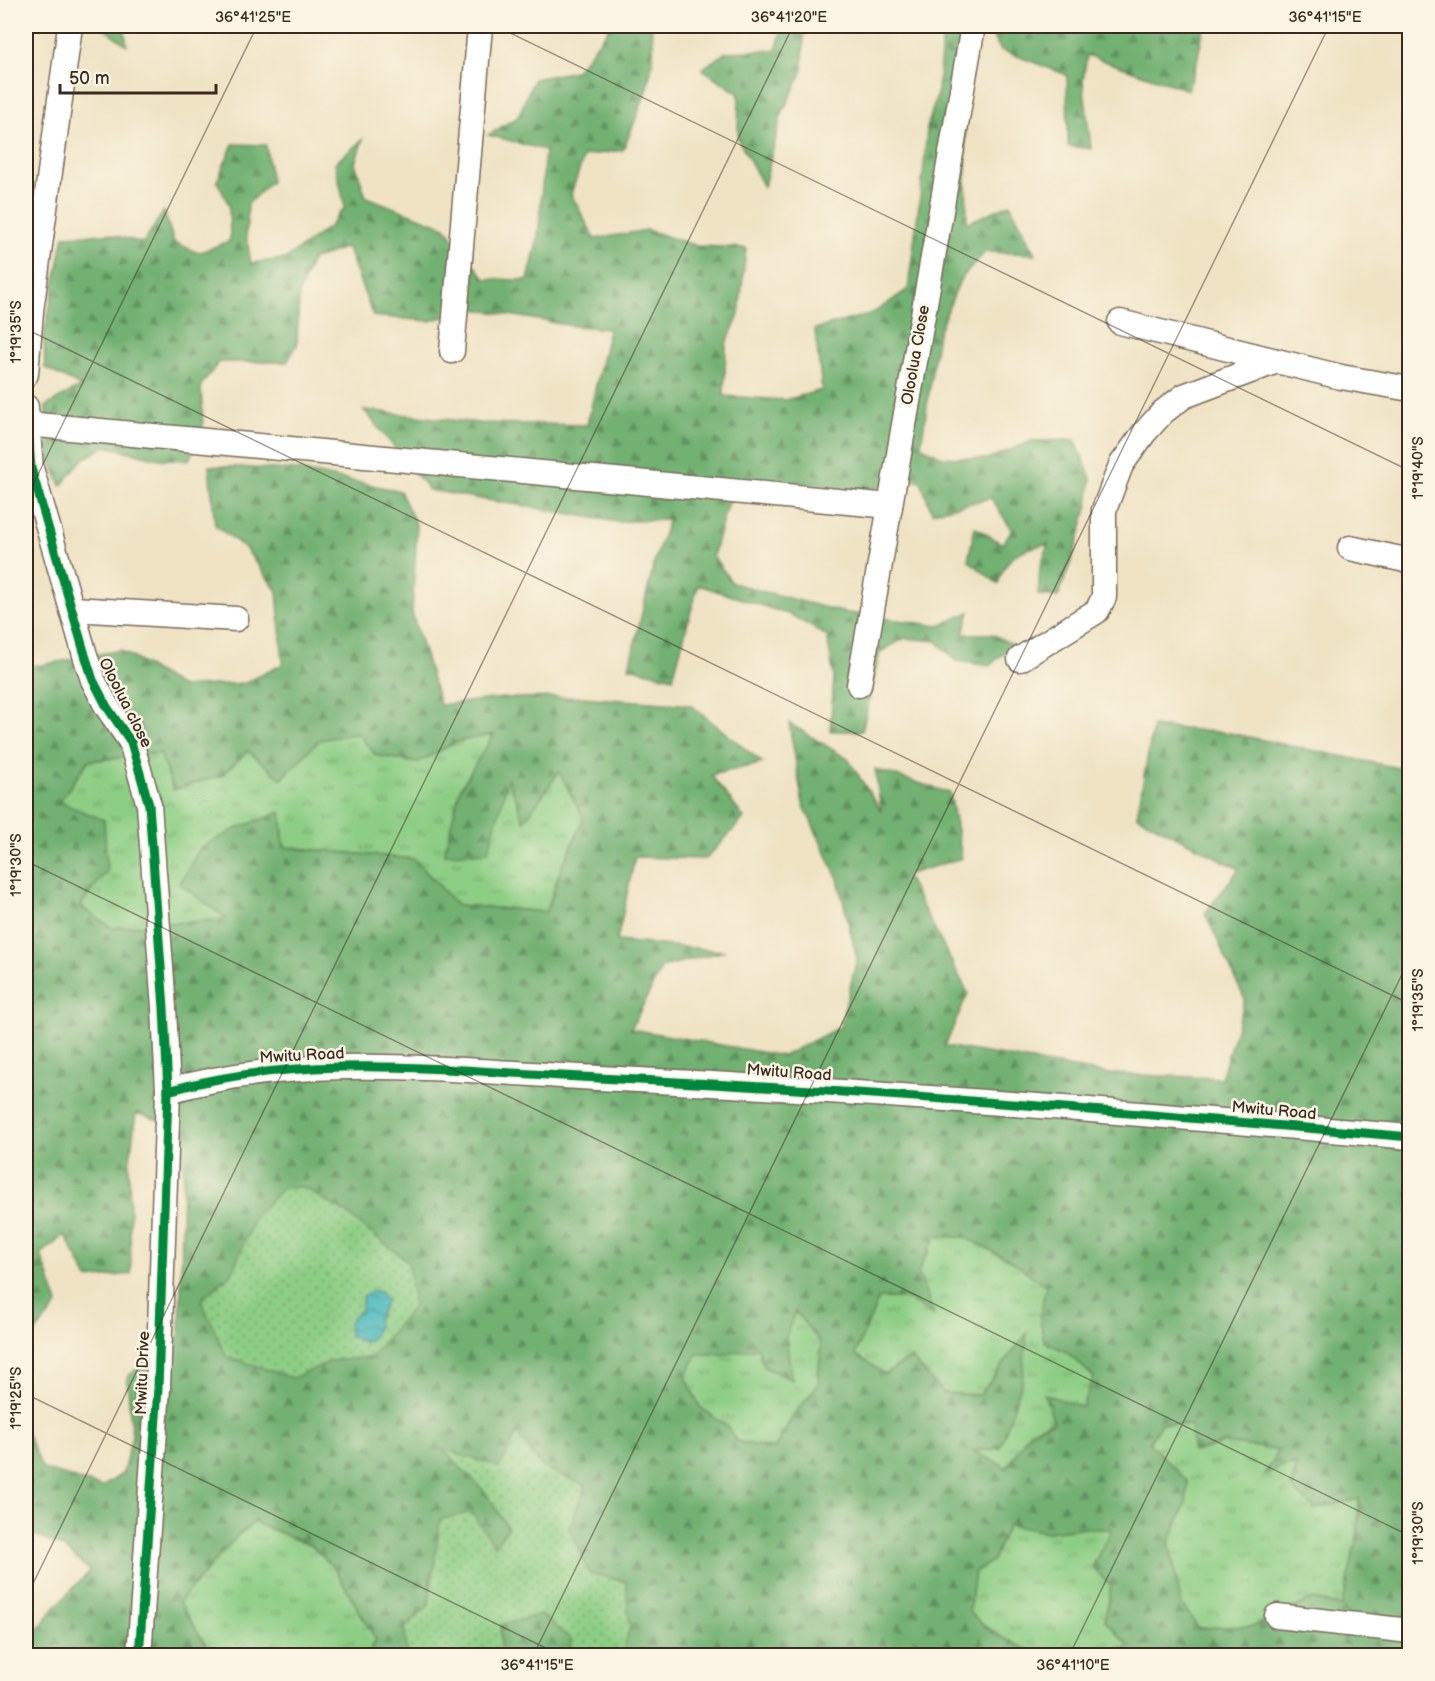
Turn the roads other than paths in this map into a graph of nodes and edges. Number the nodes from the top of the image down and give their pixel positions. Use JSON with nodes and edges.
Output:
{"nodes":[{"id":1,"x":70,"y":26,"type":"edge"},
{"id":2,"x":480,"y":26,"type":"edge"},
{"id":3,"x":973,"y":26,"type":"edge"},
{"id":4,"x":1120,"y":322,"type":"dead end"},
{"id":5,"x":452,"y":351,"type":"dead end"},
{"id":6,"x":1277,"y":361,"type":"junction"},
{"id":7,"x":26,"y":374,"type":"edge"},
{"id":8,"x":1410,"y":389,"type":"edge"},
{"id":9,"x":26,"y":416,"type":"edge"},
{"id":10,"x":890,"y":506,"type":"junction"},
{"id":11,"x":1350,"y":548,"type":"dead end"},
{"id":12,"x":1410,"y":561,"type":"edge"},
{"id":13,"x":74,"y":609,"type":"junction"},
{"id":14,"x":236,"y":619,"type":"dead end"},
{"id":15,"x":1020,"y":659,"type":"dead end"},
{"id":16,"x":859,"y":685,"type":"dead end"},
{"id":17,"x":168,"y":1091,"type":"junction"},
{"id":18,"x":1410,"y":1137,"type":"edge"},
{"id":19,"x":1277,"y":1616,"type":"dead end"},
{"id":20,"x":1410,"y":1631,"type":"edge"},
{"id":21,"x":140,"y":1656,"type":"edge"}],
"edges":[{"from":1,"to":7,"type":"street"},
{"from":2,"to":5,"type":"street"},
{"from":3,"to":10,"type":"street","name":"Oloolua Close"},
{"from":4,"to":6,"type":"street"},
{"from":6,"to":8,"type":"street"},
{"from":6,"to":15,"type":"street"},
{"from":9,"to":10,"type":"street"},
{"from":9,"to":13,"type":"street","name":"Oloolua close"},
{"from":10,"to":16,"type":"street","name":"Oloolua Close"},
{"from":11,"to":12,"type":"street"},
{"from":13,"to":14,"type":"street"},
{"from":13,"to":17,"type":"street","name":"Oloolua close"},
{"from":17,"to":18,"type":"street","name":"Mwitu Road"},
{"from":17,"to":21,"type":"street","name":"Mwitu Drive"},
{"from":19,"to":20,"type":"street"}]}
